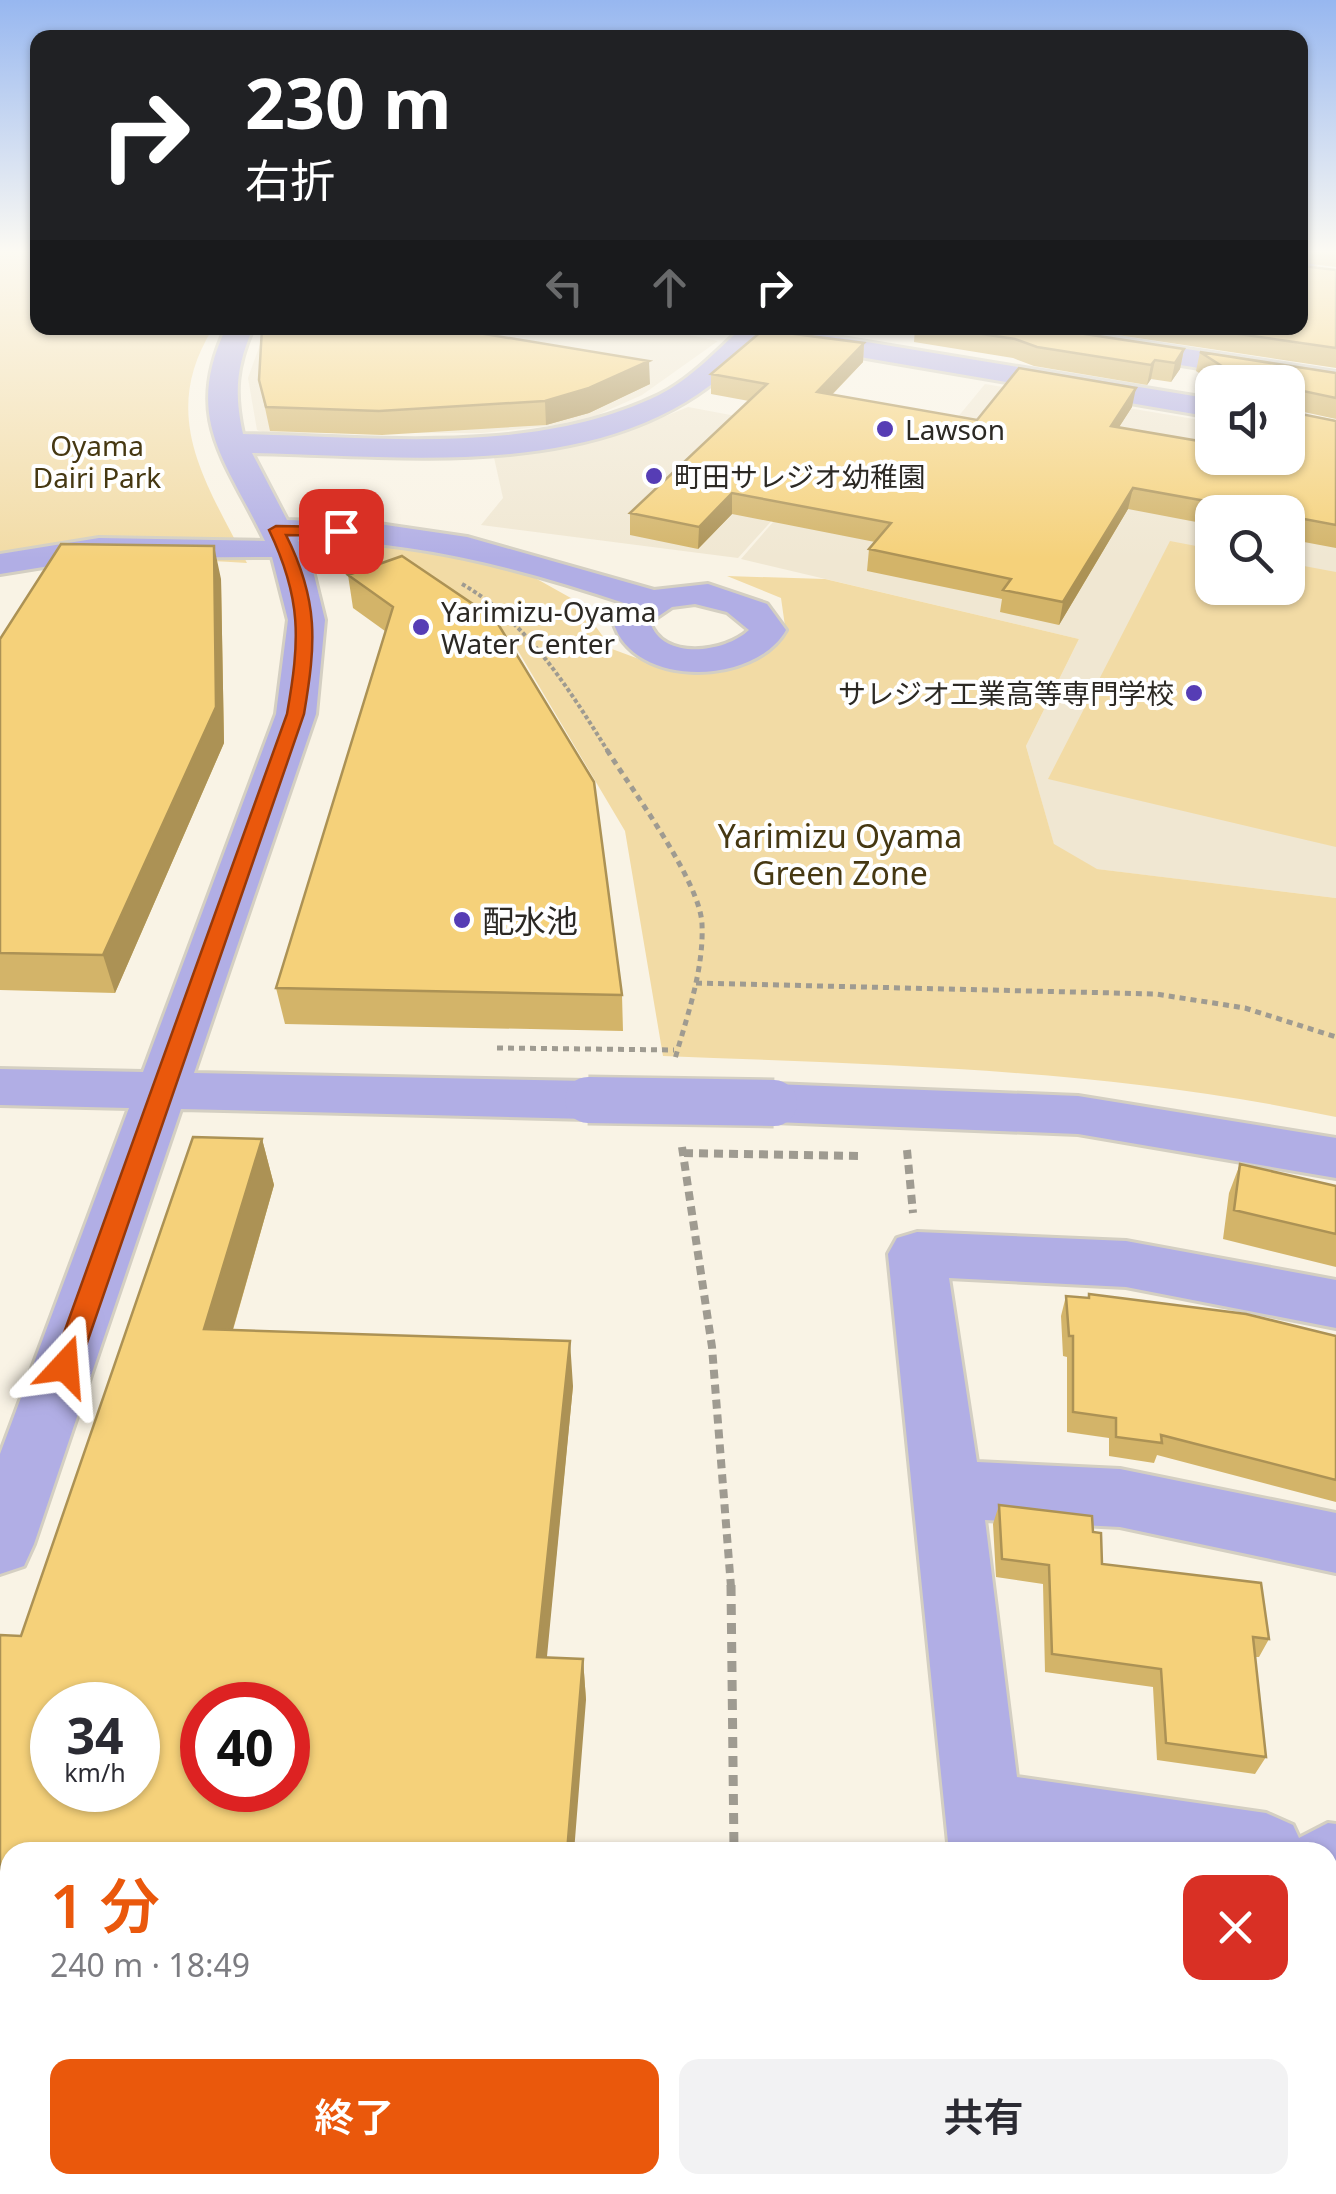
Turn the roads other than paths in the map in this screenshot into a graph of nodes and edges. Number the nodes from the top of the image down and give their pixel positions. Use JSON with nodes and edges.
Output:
{"nodes":[{"id":1,"x":229,"y":354,"type":"edge"},
{"id":2,"x":719,"y":354,"type":"edge"},
{"id":3,"x":894,"y":354,"type":"edge"},
{"id":4,"x":1127,"y":354,"type":"edge"},
{"id":5,"x":1202,"y":354,"type":"edge"},
{"id":6,"x":1244,"y":365,"type":"edge"},
{"id":7,"x":1305,"y":375,"type":"edge"},
{"id":8,"x":1336,"y":380,"type":"edge"},
{"id":9,"x":1102,"y":390,"type":"junction"},
{"id":10,"x":1195,"y":405,"type":"edge"},
{"id":11,"x":230,"y":442,"type":"junction"},
{"id":12,"x":268,"y":540,"type":"junction"},
{"id":13,"x":0,"y":564,"type":"edge"},
{"id":14,"x":653,"y":601,"type":"dead end"},
{"id":15,"x":0,"y":1087,"type":"edge"},
{"id":16,"x":163,"y":1092,"type":"junction"},
{"id":17,"x":1336,"y":1158,"type":"edge"},
{"id":18,"x":1336,"y":1304,"type":"edge"},
{"id":19,"x":948,"y":1489,"type":"junction"},
{"id":20,"x":1336,"y":1543,"type":"edge"},
{"id":21,"x":0,"y":1544,"type":"edge"},
{"id":22,"x":986,"y":1832,"type":"edge"},
{"id":23,"x":1126,"y":1842,"type":"edge"}],
"edges":[{"from":1,"to":11,"type":"street"},
{"from":2,"to":11,"type":"street"},
{"from":3,"to":9,"type":"street"},
{"from":4,"to":9,"type":"street"},
{"from":5,"to":6,"type":"street"},
{"from":7,"to":8,"type":"street"},
{"from":9,"to":10,"type":"street"},
{"from":11,"to":12,"type":"street"},
{"from":12,"to":13,"type":"street"},
{"from":12,"to":14,"type":"street"},
{"from":12,"to":16,"type":"street"},
{"from":15,"to":16,"type":"street"},
{"from":16,"to":17,"type":"street","bridge":true},
{"from":16,"to":21,"type":"street"},
{"from":18,"to":19,"type":"street"},
{"from":19,"to":20,"type":"street"},
{"from":19,"to":22,"type":"street"},
{"from":22,"to":23,"type":"street"}]}
